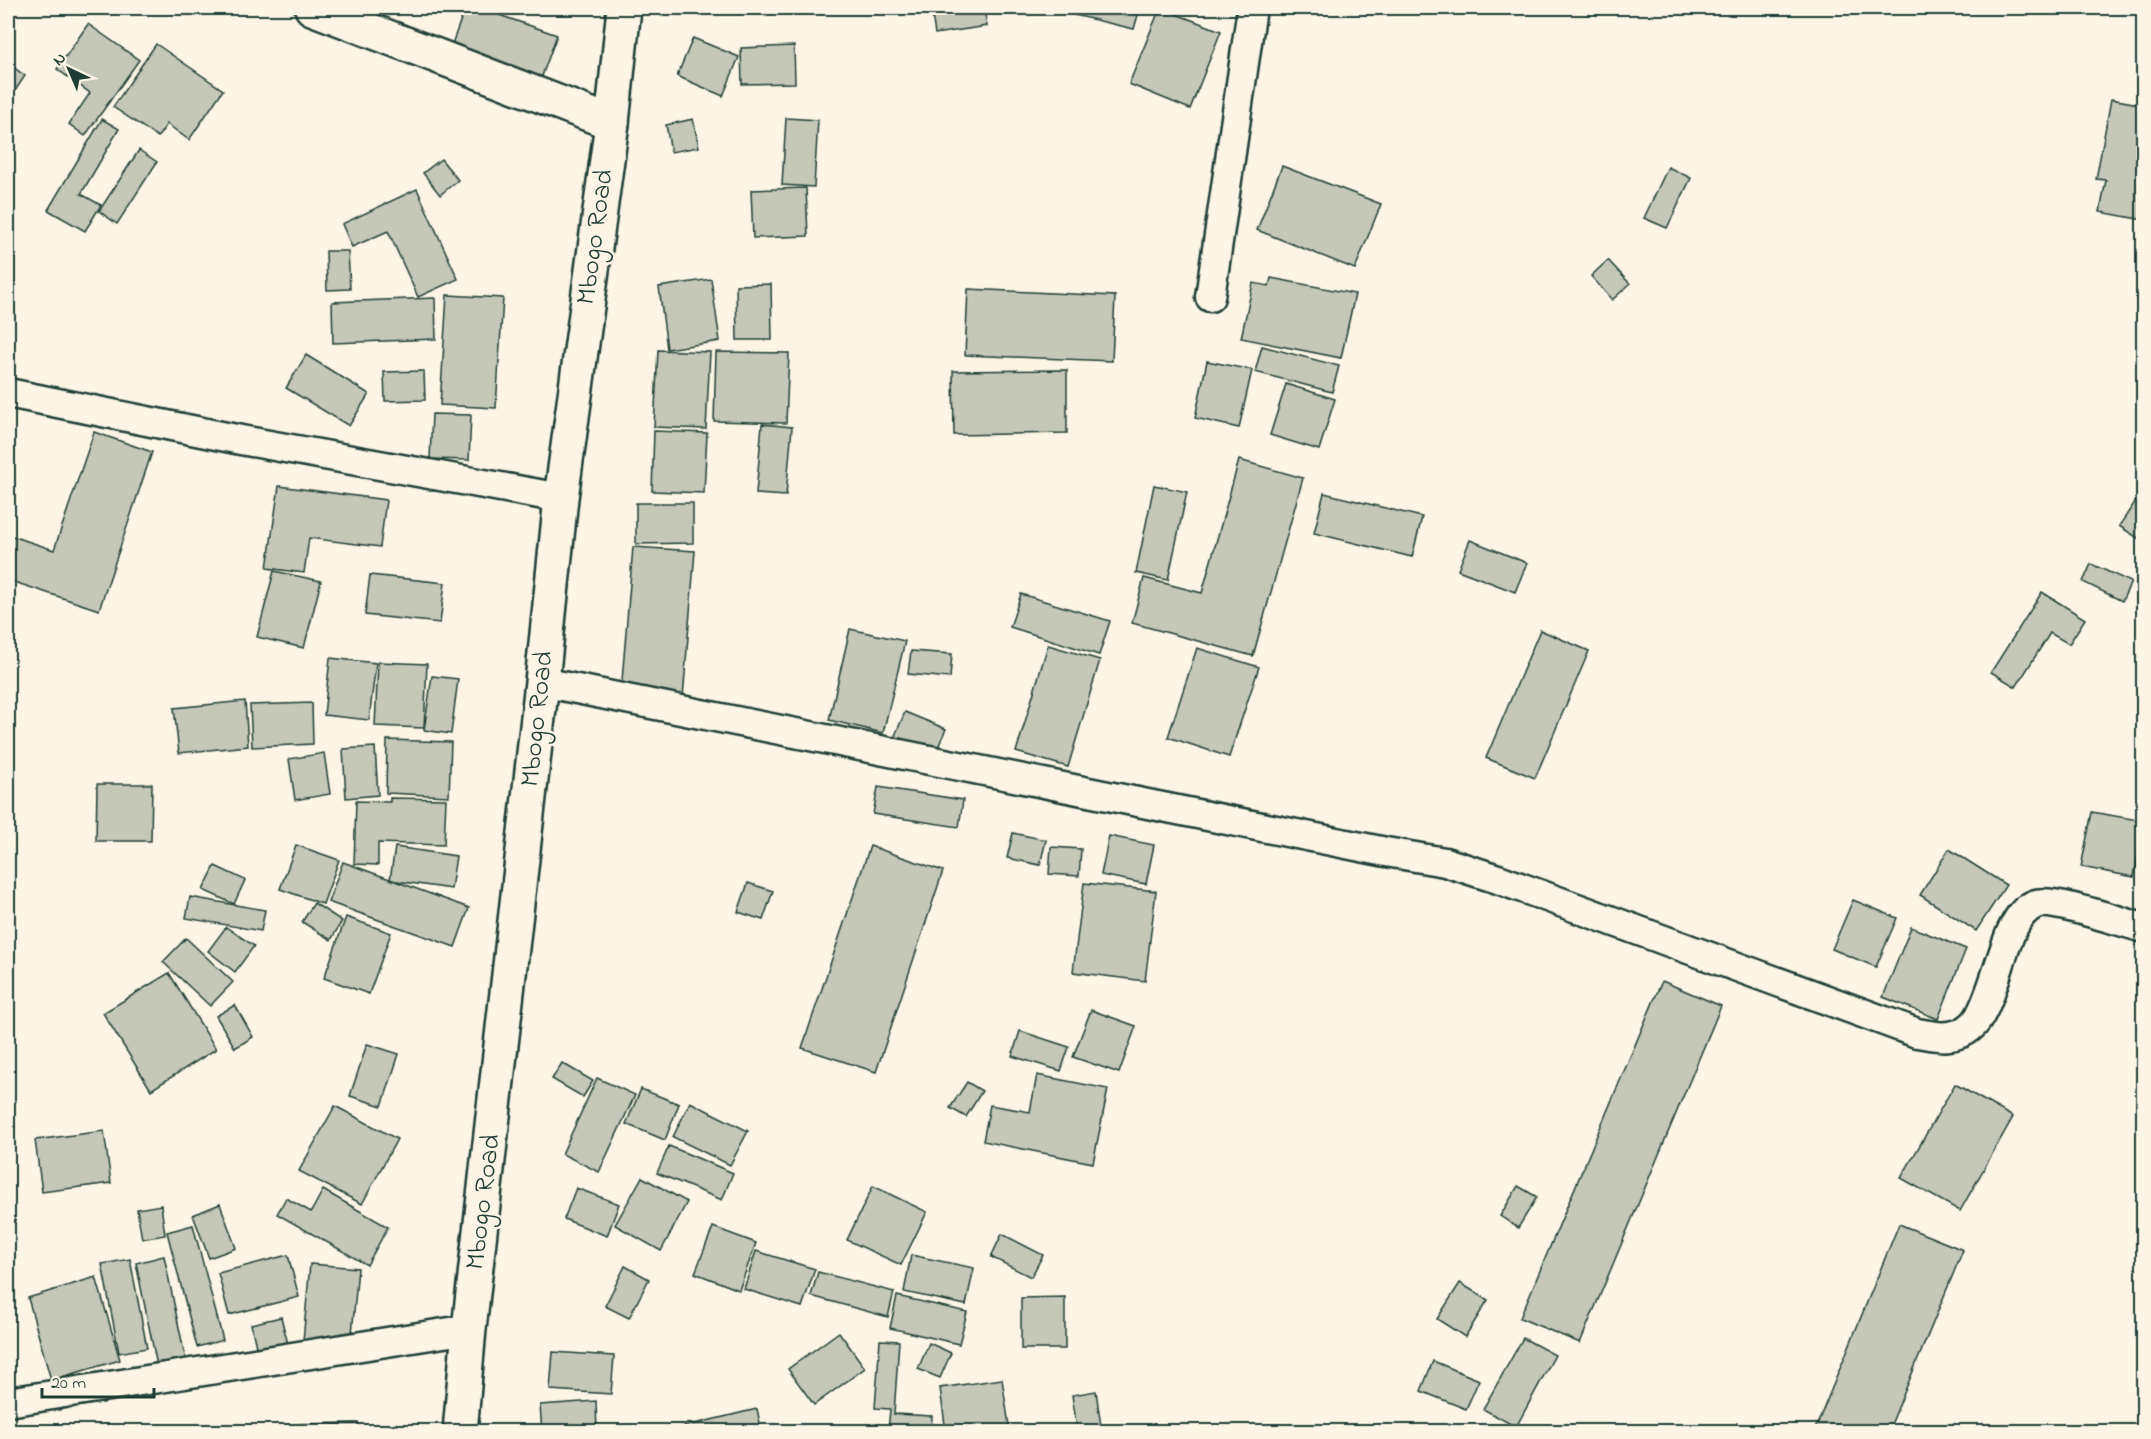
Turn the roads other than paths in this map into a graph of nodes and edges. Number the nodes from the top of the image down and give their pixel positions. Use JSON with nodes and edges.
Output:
{"nodes":[{"id":1,"x":312,"y":8,"type":"edge"},
{"id":2,"x":624,"y":8,"type":"edge"},
{"id":3,"x":1252,"y":8,"type":"edge"},
{"id":4,"x":612,"y":123,"type":"junction"},
{"id":5,"x":1210,"y":297,"type":"dead end"},
{"id":6,"x":8,"y":393,"type":"edge"},
{"id":7,"x":561,"y":498,"type":"junction"},
{"id":8,"x":542,"y":682,"type":"junction"},
{"id":9,"x":2144,"y":928,"type":"edge"},
{"id":10,"x":470,"y":1329,"type":"junction"},
{"id":11,"x":8,"y":1402,"type":"edge"},
{"id":12,"x":460,"y":1431,"type":"edge"}],
"edges":[{"from":1,"to":4,"type":"main road"},
{"from":2,"to":4,"type":"main road","name":"Mbogo Road"},
{"from":3,"to":5,"type":"street"},
{"from":4,"to":7,"type":"main road","name":"Mbogo Road"},
{"from":6,"to":7,"type":"street"},
{"from":7,"to":8,"type":"main road","name":"Mbogo Road"},
{"from":8,"to":9,"type":"street"},
{"from":8,"to":10,"type":"main road","name":"Mbogo Road"},
{"from":10,"to":11,"type":"street"},
{"from":10,"to":12,"type":"main road","name":"Mbogo Road"}]}
